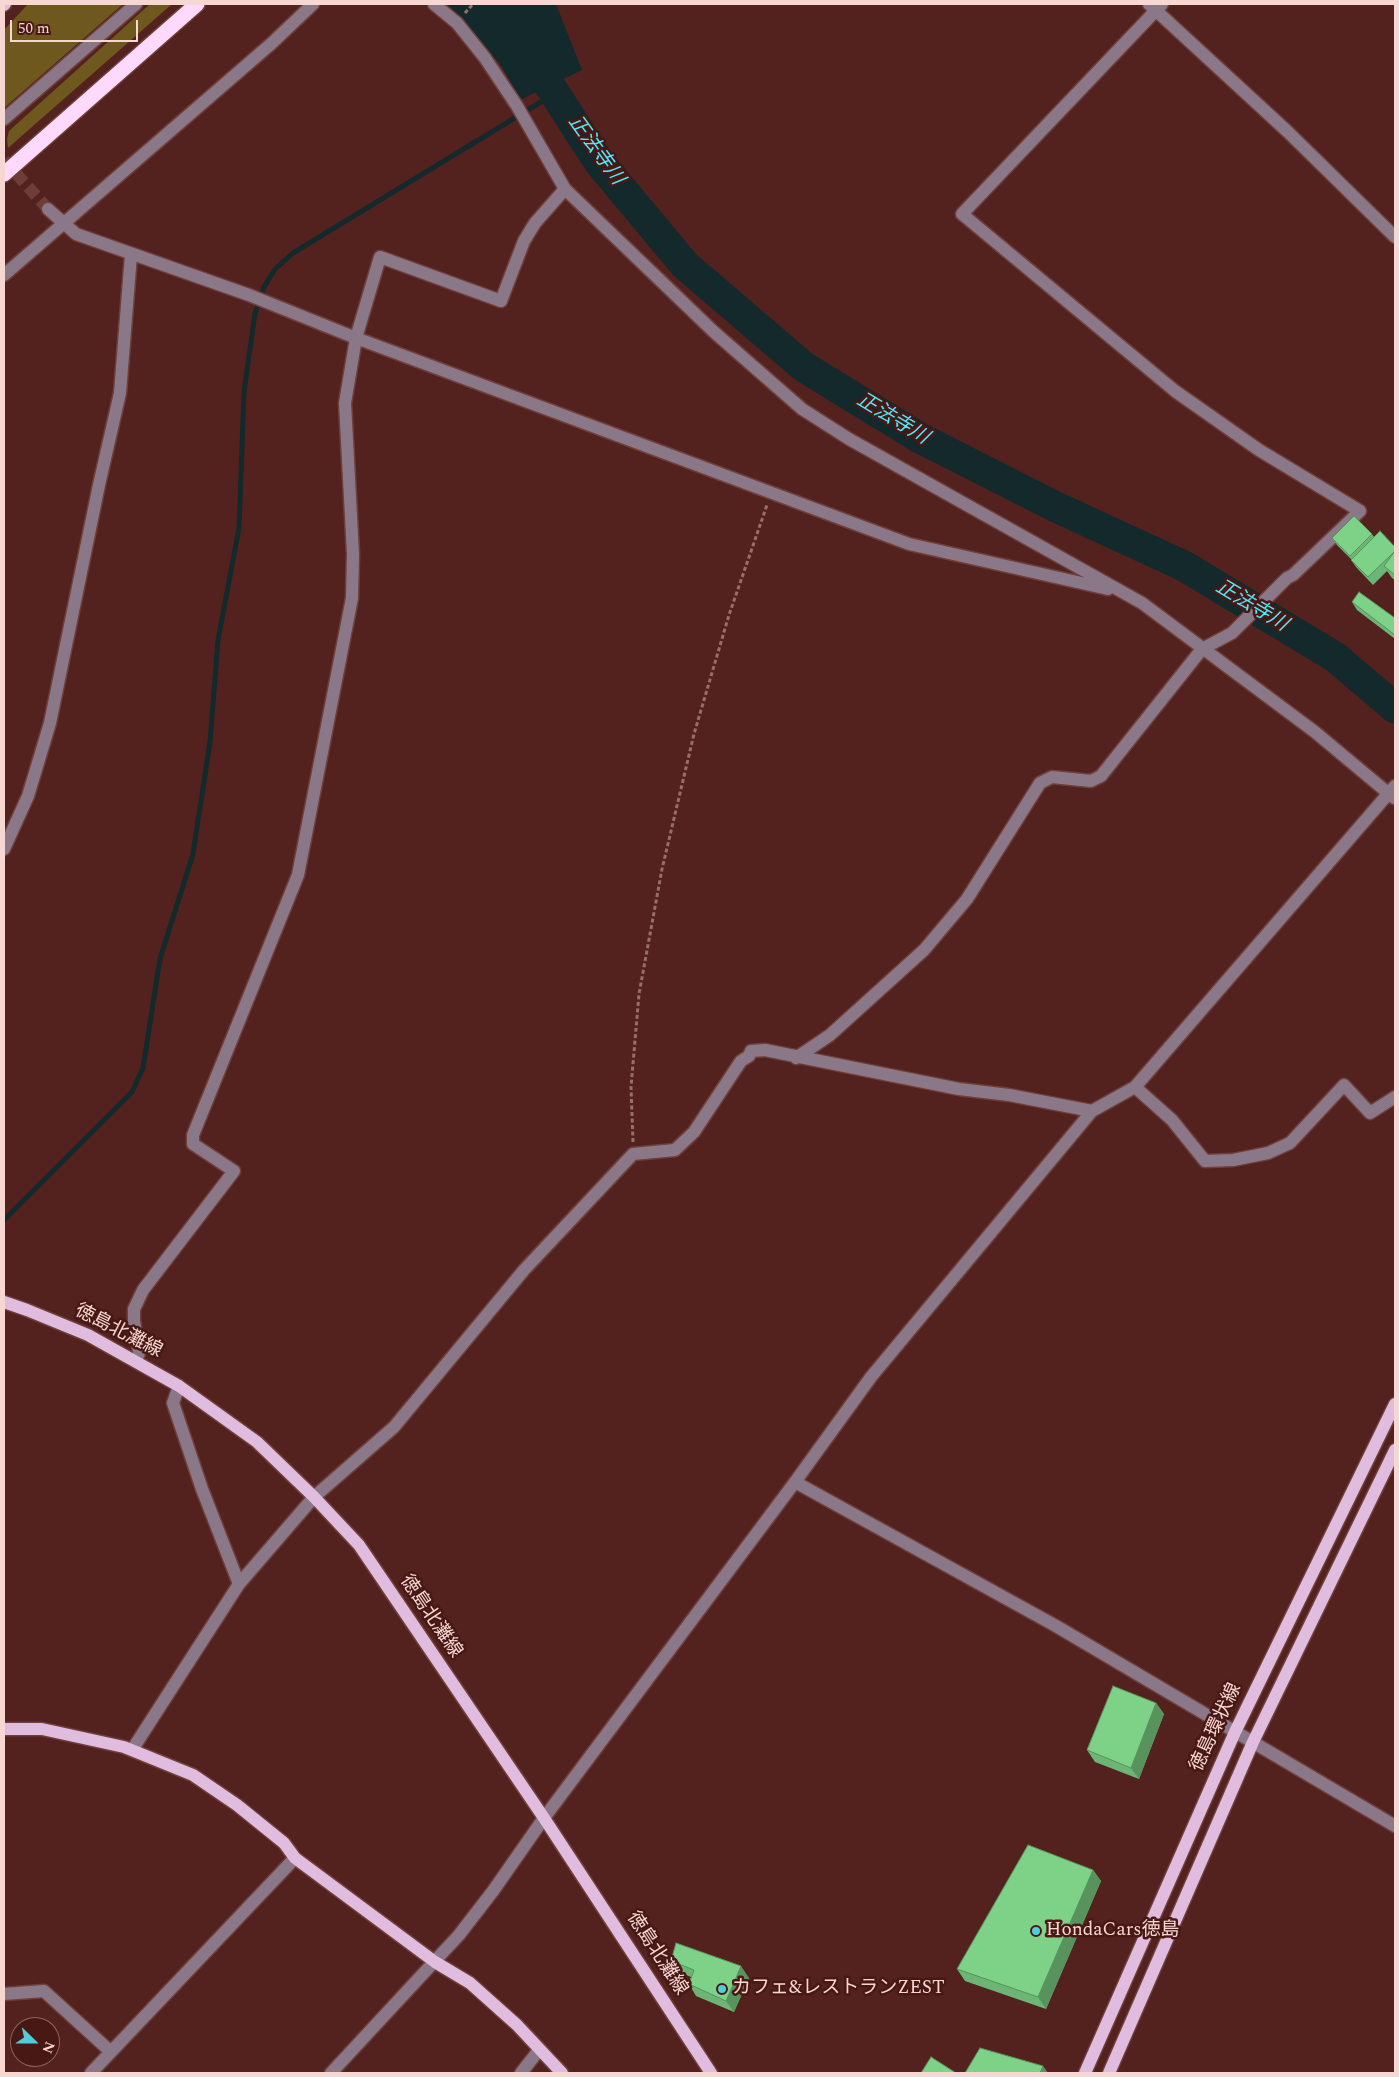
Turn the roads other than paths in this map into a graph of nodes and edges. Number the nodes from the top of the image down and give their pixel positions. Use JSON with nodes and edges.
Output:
{"nodes":[{"id":1,"x":136,"y":4,"type":"edge"},
{"id":2,"x":196,"y":4,"type":"edge"},
{"id":3,"x":313,"y":4,"type":"edge"},
{"id":4,"x":434,"y":4,"type":"edge"},
{"id":5,"x":1156,"y":6,"type":"edge"},
{"id":6,"x":4,"y":119,"type":"edge"},
{"id":7,"x":4,"y":174,"type":"edge"},
{"id":8,"x":565,"y":188,"type":"junction"},
{"id":9,"x":48,"y":209,"type":"tunnel mouth"},
{"id":10,"x":63,"y":224,"type":"junction"},
{"id":11,"x":1395,"y":237,"type":"edge"},
{"id":12,"x":131,"y":255,"type":"junction"},
{"id":13,"x":4,"y":275,"type":"edge"},
{"id":14,"x":356,"y":338,"type":"junction"},
{"id":15,"x":1122,"y":592,"type":"junction"},
{"id":16,"x":1202,"y":649,"type":"junction"},
{"id":17,"x":1393,"y":793,"type":"edge"},
{"id":18,"x":4,"y":849,"type":"edge"},
{"id":19,"x":796,"y":1058,"type":"junction"},
{"id":20,"x":1135,"y":1087,"type":"junction"},
{"id":21,"x":1395,"y":1097,"type":"edge"},
{"id":22,"x":1092,"y":1112,"type":"junction"},
{"id":23,"x":4,"y":1302,"type":"edge"},
{"id":24,"x":136,"y":1361,"type":"junction"},
{"id":25,"x":179,"y":1386,"type":"junction"},
{"id":26,"x":1395,"y":1404,"type":"edge"},
{"id":27,"x":1395,"y":1450,"type":"edge"},
{"id":28,"x":795,"y":1482,"type":"junction"},
{"id":29,"x":314,"y":1497,"type":"junction"},
{"id":30,"x":239,"y":1584,"type":"junction"},
{"id":31,"x":4,"y":1729,"type":"edge"},
{"id":32,"x":1235,"y":1732,"type":"junction"},
{"id":33,"x":1253,"y":1742,"type":"junction"},
{"id":34,"x":132,"y":1750,"type":"junction"},
{"id":35,"x":544,"y":1818,"type":"junction"},
{"id":36,"x":1395,"y":1826,"type":"edge"},
{"id":37,"x":295,"y":1858,"type":"junction"},
{"id":38,"x":435,"y":1962,"type":"junction"},
{"id":39,"x":4,"y":1994,"type":"edge"},
{"id":40,"x":539,"y":2050,"type":"junction"},
{"id":41,"x":111,"y":2052,"type":"junction"},
{"id":42,"x":91,"y":2073,"type":"edge"},
{"id":43,"x":331,"y":2073,"type":"edge"},
{"id":44,"x":521,"y":2073,"type":"edge"},
{"id":45,"x":562,"y":2073,"type":"edge"},
{"id":46,"x":711,"y":2073,"type":"edge"},
{"id":47,"x":1086,"y":2073,"type":"edge"},
{"id":48,"x":1109,"y":2073,"type":"edge"}],
"edges":[{"from":1,"to":6,"type":"street"},
{"from":2,"to":7,"type":"highway"},
{"from":3,"to":10,"type":"street"},
{"from":4,"to":8,"type":"street"},
{"from":5,"to":11,"type":"street"},
{"from":5,"to":16,"type":"street"},
{"from":8,"to":14,"type":"street"},
{"from":8,"to":15,"type":"street"},
{"from":9,"to":10,"type":"street"},
{"from":10,"to":12,"type":"street"},
{"from":10,"to":13,"type":"street"},
{"from":12,"to":14,"type":"street"},
{"from":12,"to":18,"type":"street"},
{"from":14,"to":15,"type":"street"},
{"from":14,"to":24,"type":"street"},
{"from":15,"to":16,"type":"street"},
{"from":16,"to":17,"type":"street"},
{"from":16,"to":19,"type":"street"},
{"from":17,"to":20,"type":"street"},
{"from":19,"to":22,"type":"street"},
{"from":19,"to":29,"type":"street"},
{"from":20,"to":21,"type":"street"},
{"from":20,"to":22,"type":"street"},
{"from":22,"to":28,"type":"street"},
{"from":23,"to":24,"type":"main road","name":"徳島北灘線"},
{"from":24,"to":25,"type":"main road","name":"徳島北灘線"},
{"from":25,"to":29,"type":"main road","name":"徳島北灘線"},
{"from":25,"to":30,"type":"street"},
{"from":26,"to":32,"type":"main road","name":"徳島環状線"},
{"from":27,"to":33,"type":"main road","name":"徳島環状線"},
{"from":28,"to":32,"type":"street"},
{"from":28,"to":35,"type":"street"},
{"from":29,"to":30,"type":"street"},
{"from":29,"to":35,"type":"main road","name":"徳島北灘線"},
{"from":30,"to":34,"type":"street"},
{"from":31,"to":34,"type":"main road"},
{"from":32,"to":33,"type":"street"},
{"from":32,"to":47,"type":"main road","name":"徳島環状線"},
{"from":33,"to":36,"type":"street"},
{"from":33,"to":48,"type":"main road","name":"徳島環状線"},
{"from":34,"to":37,"type":"main road"},
{"from":35,"to":38,"type":"street"},
{"from":35,"to":46,"type":"main road","name":"徳島北灘線"},
{"from":37,"to":38,"type":"main road"},
{"from":37,"to":41,"type":"street"},
{"from":38,"to":40,"type":"main road"},
{"from":38,"to":43,"type":"street"},
{"from":39,"to":41,"type":"street"},
{"from":40,"to":44,"type":"street"},
{"from":40,"to":45,"type":"main road"},
{"from":41,"to":42,"type":"street"}]}
